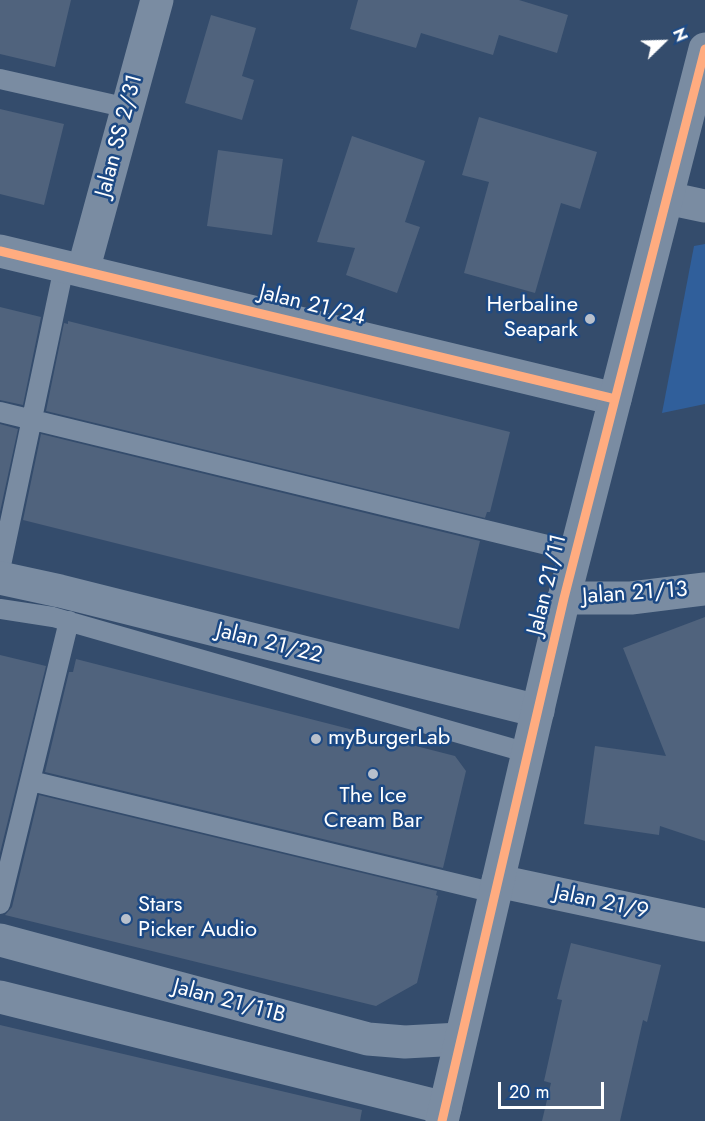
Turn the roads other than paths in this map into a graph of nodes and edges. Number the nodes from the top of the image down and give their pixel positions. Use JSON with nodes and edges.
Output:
{"nodes":[{"id":1,"x":157,"y":0,"type":"edge"},
{"id":2,"x":704,"y":55,"type":"edge"},
{"id":3,"x":0,"y":79,"type":"edge"},
{"id":4,"x":128,"y":108,"type":"junction"},
{"id":5,"x":667,"y":198,"type":"junction"},
{"id":6,"x":705,"y":206,"type":"edge"},
{"id":7,"x":0,"y":251,"type":"edge"},
{"id":8,"x":74,"y":269,"type":"junction"},
{"id":9,"x":615,"y":399,"type":"junction"},
{"id":10,"x":0,"y":412,"type":"edge"},
{"id":11,"x":32,"y":420,"type":"junction"},
{"id":12,"x":576,"y":552,"type":"junction"},
{"id":13,"x":0,"y":570,"type":"edge"},
{"id":14,"x":0,"y":578,"type":"edge"},
{"id":15,"x":705,"y":589,"type":"edge"},
{"id":16,"x":564,"y":598,"type":"junction"},
{"id":17,"x":0,"y":609,"type":"edge"},
{"id":18,"x":61,"y":610,"type":"junction"},
{"id":19,"x":538,"y":711,"type":"junction"},
{"id":20,"x":528,"y":753,"type":"junction"},
{"id":21,"x":30,"y":781,"type":"junction"},
{"id":22,"x":496,"y":887,"type":"junction"},
{"id":23,"x":0,"y":904,"type":"edge"},
{"id":24,"x":705,"y":925,"type":"edge"},
{"id":25,"x":0,"y":940,"type":"edge"},
{"id":26,"x":0,"y":997,"type":"edge"},
{"id":27,"x":460,"y":1039,"type":"junction"},
{"id":28,"x":443,"y":1114,"type":"edge"}],
"edges":[{"from":1,"to":4,"type":"street","name":"Jalan SS 2/31"},
{"from":2,"to":5,"type":"street","name":"Jalan 21/11"},
{"from":3,"to":4,"type":"lane"},
{"from":4,"to":8,"type":"street","name":"Jalan SS 2/31"},
{"from":5,"to":6,"type":"street"},
{"from":5,"to":9,"type":"street","name":"Jalan 21/11"},
{"from":7,"to":8,"type":"street","name":"Jalan 21/24"},
{"from":8,"to":9,"type":"street","name":"Jalan 21/24"},
{"from":8,"to":11,"type":"lane"},
{"from":9,"to":12,"type":"street","name":"Jalan 21/11"},
{"from":10,"to":11,"type":"lane"},
{"from":11,"to":12,"type":"lane"},
{"from":11,"to":13,"type":"lane"},
{"from":12,"to":16,"type":"street","name":"Jalan 21/11"},
{"from":14,"to":18,"type":"street","name":"Jalan 21/22"},
{"from":15,"to":16,"type":"street","name":"Jalan 21/13"},
{"from":16,"to":19,"type":"street","name":"Jalan 21/11"},
{"from":17,"to":18,"type":"lane"},
{"from":18,"to":19,"type":"street","name":"Jalan 21/22"},
{"from":18,"to":20,"type":"lane"},
{"from":18,"to":21,"type":"lane"},
{"from":19,"to":20,"type":"street","name":"Jalan 21/11"},
{"from":20,"to":22,"type":"street","name":"Jalan 21/11"},
{"from":21,"to":22,"type":"lane"},
{"from":21,"to":23,"type":"lane"},
{"from":22,"to":24,"type":"street","name":"Jalan 21/9"},
{"from":22,"to":27,"type":"street","name":"Jalan 21/11"},
{"from":25,"to":27,"type":"street","name":"Jalan 21/11B"},
{"from":26,"to":28,"type":"street"},
{"from":27,"to":28,"type":"street","name":"Jalan 21/11"}]}
